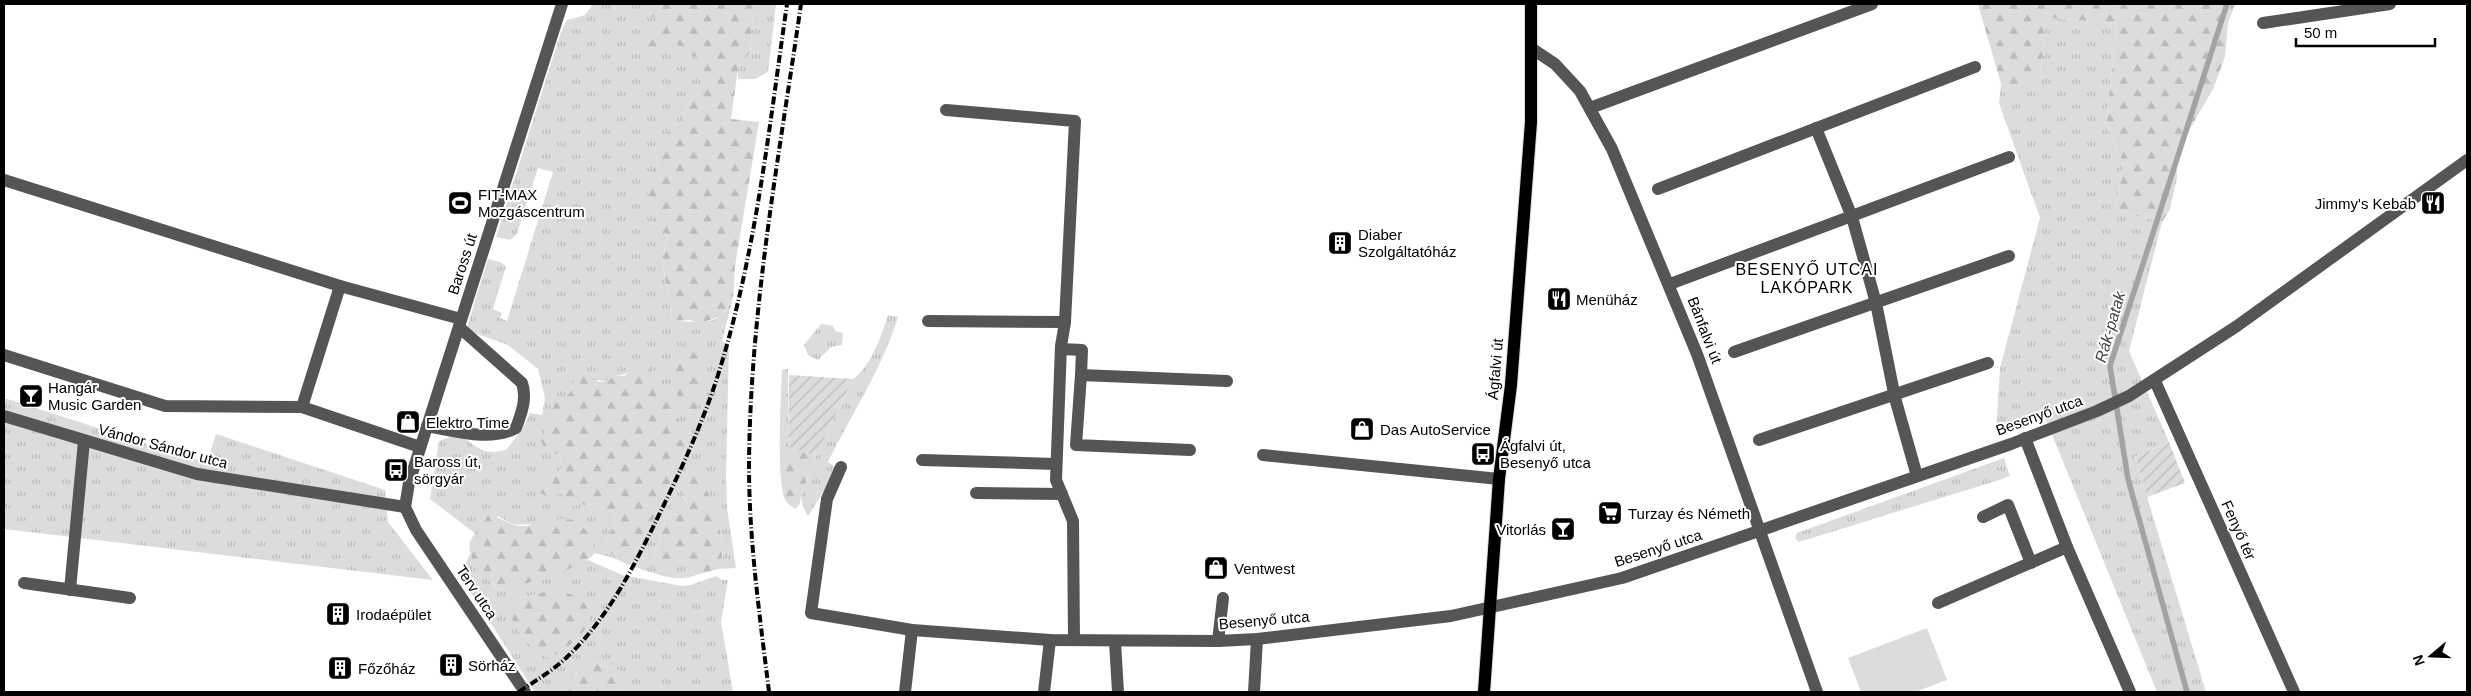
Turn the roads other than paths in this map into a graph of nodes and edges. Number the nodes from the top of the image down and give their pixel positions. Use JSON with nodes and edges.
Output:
{"nodes":[{"id":1,"x":1531,"y":4,"type":"edge"},
{"id":2,"x":1872,"y":4,"type":"edge"},
{"id":3,"x":2390,"y":4,"type":"edge"},
{"id":4,"x":558,"y":5,"type":"edge"},
{"id":5,"x":2263,"y":23,"type":"dead end"},
{"id":6,"x":1531,"y":48,"type":"junction"},
{"id":7,"x":1976,"y":67,"type":"dead end"},
{"id":8,"x":1590,"y":108,"type":"junction"},
{"id":9,"x":946,"y":110,"type":"dead end"},
{"id":10,"x":1816,"y":128,"type":"junction"},
{"id":11,"x":2009,"y":157,"type":"dead end"},
{"id":12,"x":2467,"y":160,"type":"edge"},
{"id":13,"x":4,"y":180,"type":"edge"},
{"id":14,"x":1658,"y":189,"type":"dead end"},
{"id":15,"x":1852,"y":217,"type":"junction"},
{"id":16,"x":2009,"y":256,"type":"dead end"},
{"id":17,"x":1670,"y":284,"type":"junction"},
{"id":18,"x":340,"y":286,"type":"junction"},
{"id":19,"x":1876,"y":303,"type":"junction"},
{"id":20,"x":928,"y":321,"type":"dead end"},
{"id":21,"x":1065,"y":322,"type":"junction"},
{"id":22,"x":460,"y":323,"type":"junction"},
{"id":23,"x":1061,"y":347,"type":"junction"},
{"id":24,"x":1734,"y":352,"type":"dead end"},
{"id":25,"x":4,"y":355,"type":"edge"},
{"id":26,"x":1988,"y":363,"type":"dead end"},
{"id":27,"x":1081,"y":374,"type":"junction"},
{"id":28,"x":1227,"y":381,"type":"dead end"},
{"id":29,"x":2155,"y":381,"type":"junction"},
{"id":30,"x":1894,"y":394,"type":"junction"},
{"id":31,"x":302,"y":407,"type":"junction"},
{"id":32,"x":4,"y":416,"type":"edge"},
{"id":33,"x":427,"y":426,"type":"junction"},
{"id":34,"x":2025,"y":438,"type":"junction"},
{"id":35,"x":1759,"y":440,"type":"dead end"},
{"id":36,"x":84,"y":441,"type":"junction"},
{"id":37,"x":420,"y":447,"type":"junction"},
{"id":38,"x":1190,"y":450,"type":"dead end"},
{"id":39,"x":1263,"y":456,"type":"dead end"},
{"id":40,"x":922,"y":460,"type":"dead end"},
{"id":41,"x":1056,"y":464,"type":"junction"},
{"id":42,"x":841,"y":467,"type":"dead end"},
{"id":43,"x":1917,"y":476,"type":"junction"},
{"id":44,"x":1499,"y":479,"type":"junction"},
{"id":45,"x":976,"y":493,"type":"dead end"},
{"id":46,"x":1062,"y":494,"type":"junction"},
{"id":47,"x":405,"y":507,"type":"junction"},
{"id":48,"x":1983,"y":517,"type":"dead end"},
{"id":49,"x":1761,"y":532,"type":"junction"},
{"id":50,"x":2067,"y":547,"type":"junction"},
{"id":51,"x":2031,"y":563,"type":"junction"},
{"id":52,"x":24,"y":583,"type":"dead end"},
{"id":53,"x":70,"y":590,"type":"junction"},
{"id":54,"x":130,"y":598,"type":"dead end"},
{"id":55,"x":1224,"y":598,"type":"dead end"},
{"id":56,"x":1938,"y":603,"type":"dead end"},
{"id":57,"x":1490,"y":608,"type":"junction"},
{"id":58,"x":912,"y":630,"type":"junction"},
{"id":59,"x":1257,"y":639,"type":"junction"},
{"id":60,"x":1050,"y":640,"type":"junction"},
{"id":61,"x":1074,"y":640,"type":"junction"},
{"id":62,"x":1218,"y":641,"type":"junction"},
{"id":63,"x":1114,"y":642,"type":"junction"},
{"id":64,"x":525,"y":692,"type":"edge"},
{"id":65,"x":904,"y":692,"type":"edge"},
{"id":66,"x":1044,"y":692,"type":"edge"},
{"id":67,"x":1118,"y":692,"type":"edge"},
{"id":68,"x":1254,"y":692,"type":"edge"},
{"id":69,"x":1484,"y":692,"type":"edge"},
{"id":70,"x":1817,"y":692,"type":"edge"},
{"id":71,"x":2130,"y":692,"type":"edge"},
{"id":72,"x":2294,"y":692,"type":"edge"}],
"edges":[{"from":1,"to":6,"type":"main road"},
{"from":2,"to":8,"type":"street"},
{"from":3,"to":5,"type":"street"},
{"from":4,"to":22,"type":"street","name":"Baross út"},
{"from":6,"to":8,"type":"street","name":"Bánfalvi út"},
{"from":6,"to":44,"type":"main road","name":"Ágfalvi út"},
{"from":7,"to":10,"type":"street"},
{"from":8,"to":17,"type":"street","name":"Bánfalvi út"},
{"from":9,"to":21,"type":"street"},
{"from":10,"to":14,"type":"street"},
{"from":10,"to":15,"type":"street"},
{"from":11,"to":15,"type":"street"},
{"from":12,"to":29,"type":"street","name":"Besenyő utca"},
{"from":13,"to":18,"type":"street"},
{"from":15,"to":17,"type":"street"},
{"from":15,"to":19,"type":"street"},
{"from":16,"to":19,"type":"street"},
{"from":17,"to":49,"type":"street","name":"Bánfalvi út"},
{"from":18,"to":22,"type":"street"},
{"from":18,"to":31,"type":"street"},
{"from":19,"to":24,"type":"street"},
{"from":19,"to":30,"type":"street"},
{"from":20,"to":21,"type":"street"},
{"from":21,"to":23,"type":"street"},
{"from":22,"to":33,"type":"street","name":"Baross út"},
{"from":22,"to":33,"type":"street"},
{"from":23,"to":27,"type":"street"},
{"from":23,"to":41,"type":"street"},
{"from":25,"to":31,"type":"street"},
{"from":26,"to":30,"type":"street"},
{"from":27,"to":28,"type":"street"},
{"from":27,"to":38,"type":"street"},
{"from":29,"to":34,"type":"street","name":"Besenyő utca"},
{"from":29,"to":72,"type":"street","name":"Fenyő tér"},
{"from":30,"to":35,"type":"street"},
{"from":30,"to":43,"type":"street"},
{"from":31,"to":37,"type":"street"},
{"from":32,"to":36,"type":"street","name":"Vándor Sándor utca"},
{"from":33,"to":37,"type":"street","name":"Baross út"},
{"from":34,"to":43,"type":"street","name":"Besenyő utca"},
{"from":34,"to":50,"type":"street"},
{"from":36,"to":47,"type":"street","name":"Vándor Sándor utca"},
{"from":36,"to":53,"type":"street"},
{"from":37,"to":47,"type":"street","name":"Baross út"},
{"from":39,"to":44,"type":"street"},
{"from":40,"to":41,"type":"street"},
{"from":41,"to":46,"type":"street"},
{"from":42,"to":58,"type":"street","name":"Besenyő utca"},
{"from":43,"to":49,"type":"street","name":"Besenyő utca"},
{"from":44,"to":57,"type":"main road","name":"Ágfalvi út"},
{"from":45,"to":46,"type":"street"},
{"from":46,"to":61,"type":"street"},
{"from":47,"to":64,"type":"street","name":"Terv utca"},
{"from":48,"to":51,"type":"street"},
{"from":49,"to":57,"type":"street","name":"Besenyő utca"},
{"from":49,"to":70,"type":"street","name":"Bánfalvi út"},
{"from":50,"to":51,"type":"street"},
{"from":50,"to":71,"type":"street"},
{"from":51,"to":56,"type":"street"},
{"from":52,"to":53,"type":"street"},
{"from":53,"to":54,"type":"street"},
{"from":55,"to":62,"type":"street"},
{"from":57,"to":59,"type":"street","name":"Besenyő utca"},
{"from":57,"to":69,"type":"main road","name":"Ágfalvi út"},
{"from":58,"to":60,"type":"street","name":"Besenyő utca"},
{"from":58,"to":65,"type":"street"},
{"from":59,"to":62,"type":"street","name":"Besenyő utca"},
{"from":59,"to":68,"type":"street"},
{"from":60,"to":61,"type":"street","name":"Besenyő utca"},
{"from":60,"to":66,"type":"street"},
{"from":61,"to":63,"type":"street","name":"Besenyő utca"},
{"from":62,"to":63,"type":"street","name":"Besenyő utca"},
{"from":63,"to":67,"type":"street"}]}
